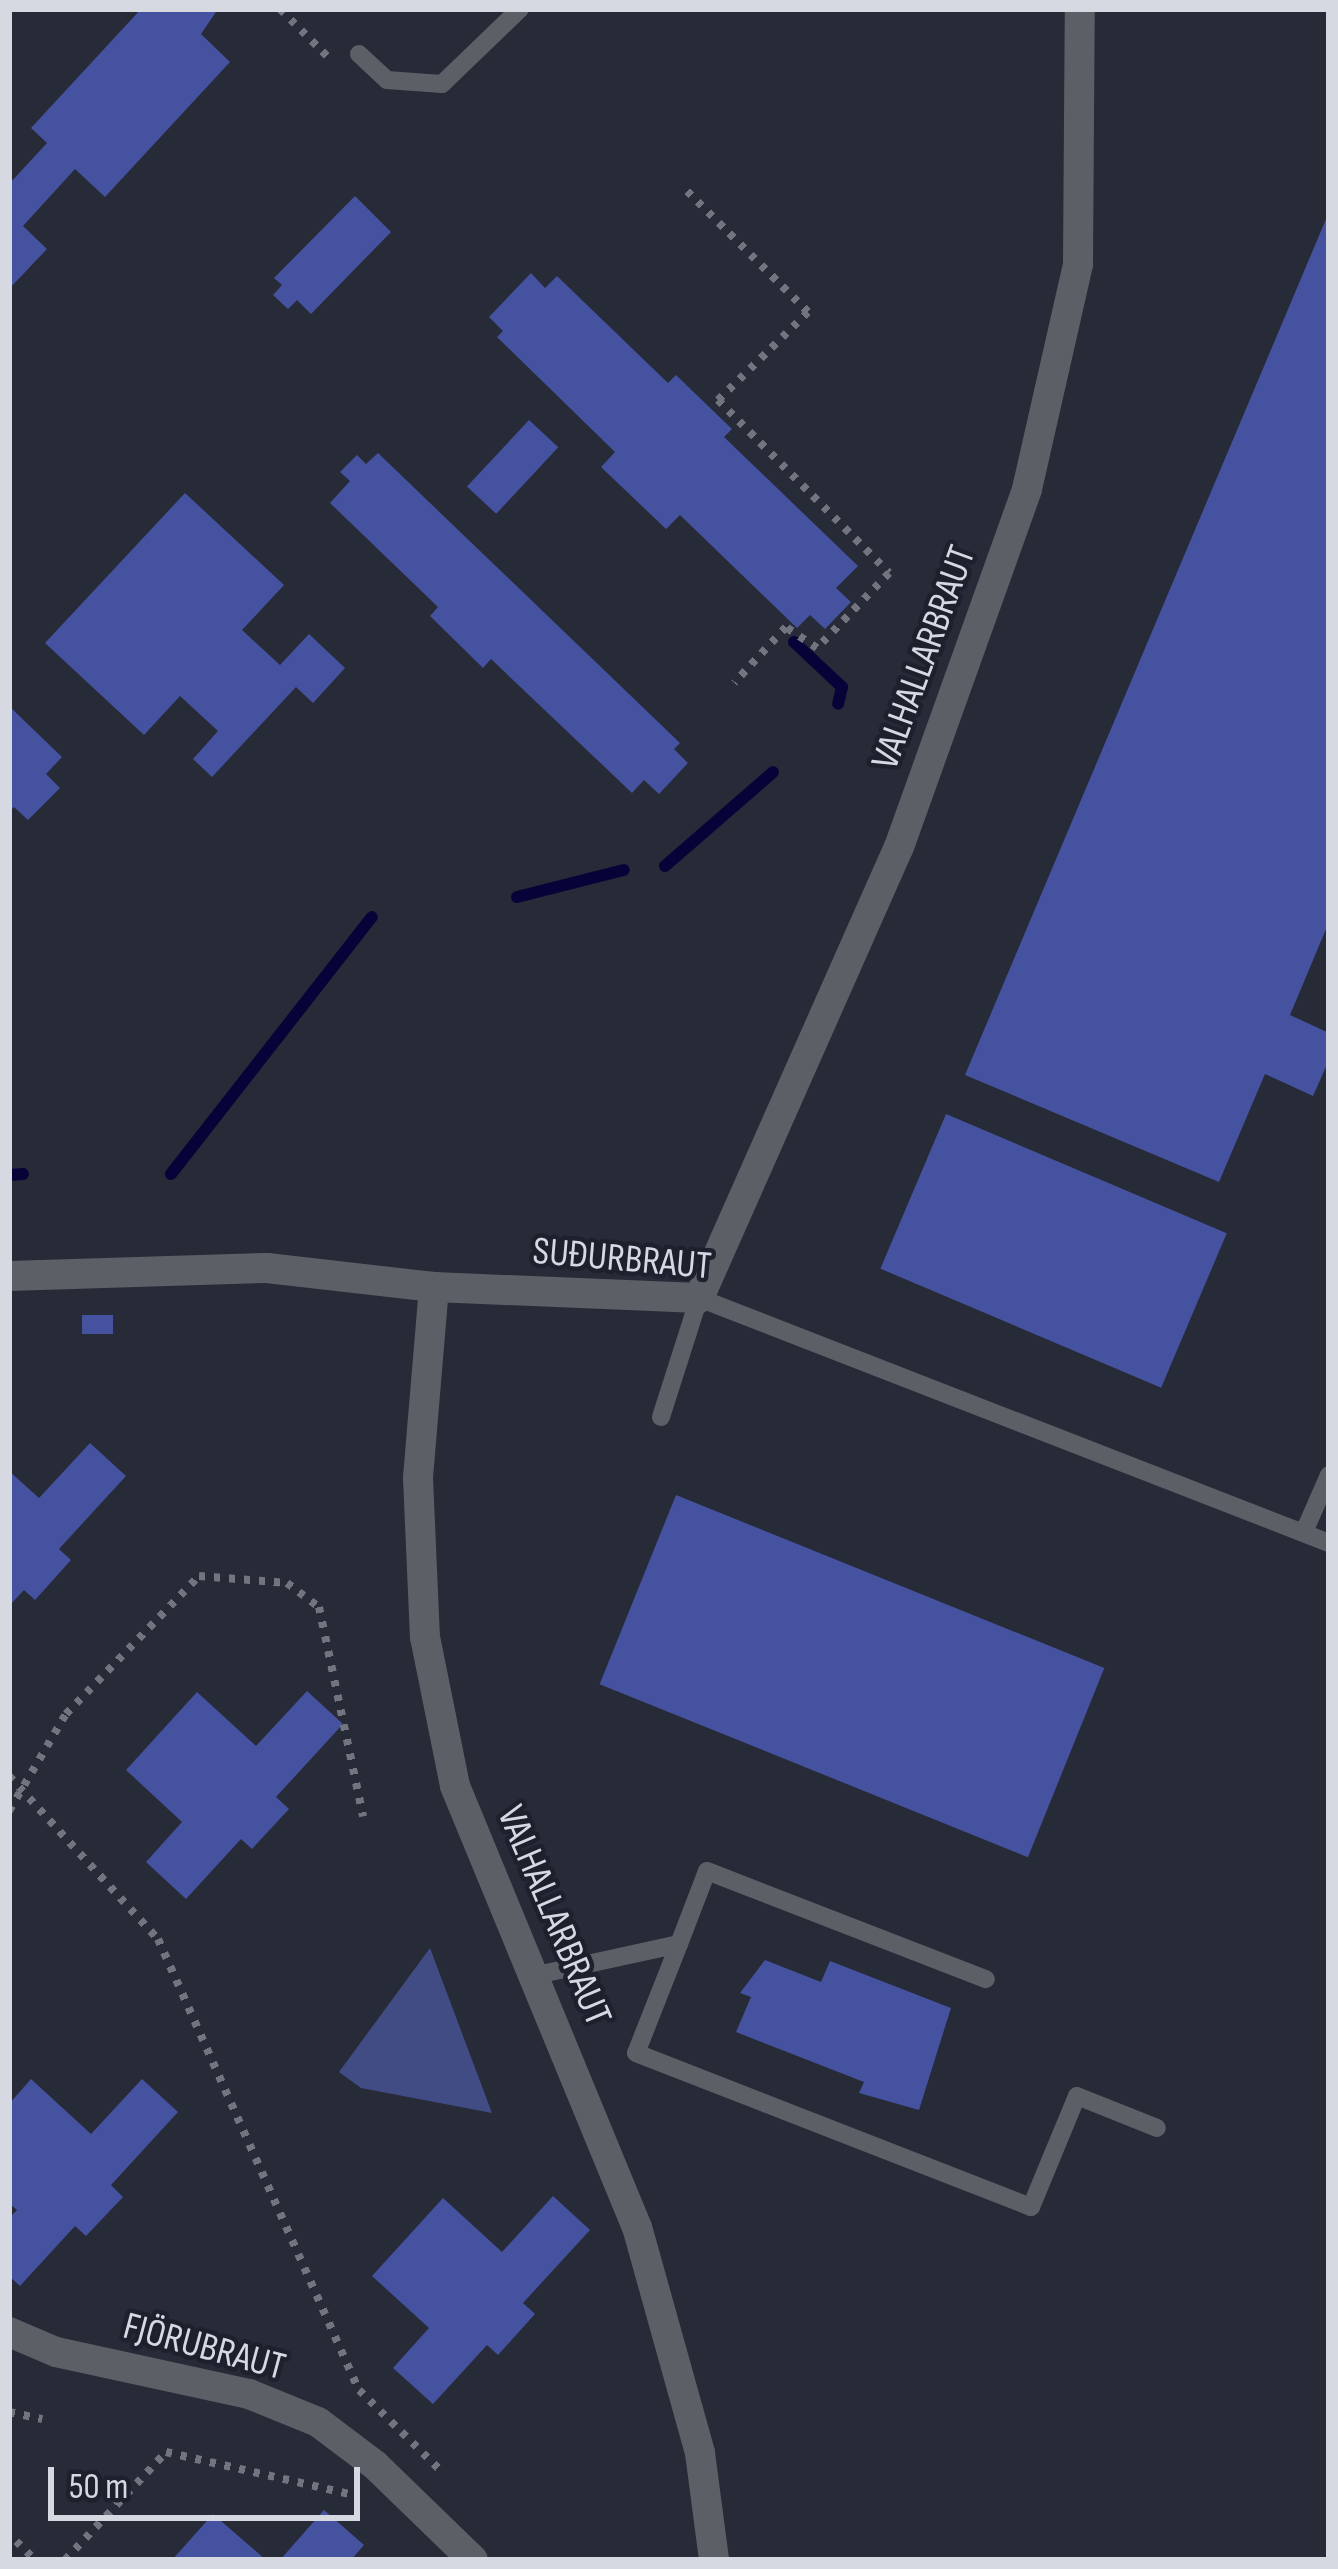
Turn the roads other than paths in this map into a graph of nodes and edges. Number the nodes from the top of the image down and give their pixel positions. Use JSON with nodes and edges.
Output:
{"nodes":[{"id":1,"x":520,"y":9,"type":"edge"},
{"id":2,"x":1079,"y":9,"type":"edge"},
{"id":3,"x":359,"y":55,"type":"dead end"},
{"id":4,"x":9,"y":1276,"type":"edge"},
{"id":5,"x":434,"y":1287,"type":"junction"},
{"id":6,"x":699,"y":1298,"type":"junction"},
{"id":7,"x":661,"y":1418,"type":"dead end"},
{"id":8,"x":1329,"y":1475,"type":"edge"},
{"id":9,"x":1304,"y":1532,"type":"junction"},
{"id":10,"x":1329,"y":1543,"type":"edge"},
{"id":11,"x":679,"y":1944,"type":"junction"},
{"id":12,"x":537,"y":1975,"type":"junction"},
{"id":13,"x":986,"y":1979,"type":"dead end"},
{"id":14,"x":1157,"y":2128,"type":"dead end"},
{"id":15,"x":9,"y":2332,"type":"edge"},
{"id":16,"x":472,"y":2560,"type":"edge"},
{"id":17,"x":714,"y":2560,"type":"edge"}],
"edges":[{"from":1,"to":3,"type":"lane"},
{"from":2,"to":6,"type":"street","name":"VALHALLARBRAUT"},
{"from":4,"to":5,"type":"street","name":"SUÐURBRAUT"},
{"from":5,"to":6,"type":"street","name":"SUÐURBRAUT"},
{"from":5,"to":12,"type":"street","name":"VALHALLARBRAUT"},
{"from":6,"to":7,"type":"lane"},
{"from":6,"to":9,"type":"lane","name":"SUÐURBRAUT"},
{"from":8,"to":9,"type":"lane"},
{"from":9,"to":10,"type":"lane","name":"SUÐURBRAUT"},
{"from":11,"to":12,"type":"lane"},
{"from":11,"to":13,"type":"lane"},
{"from":11,"to":14,"type":"lane"},
{"from":12,"to":17,"type":"street","name":"VALHALLARBRAUT"},
{"from":15,"to":16,"type":"street","name":"FJÖRUBRAUT"}]}
